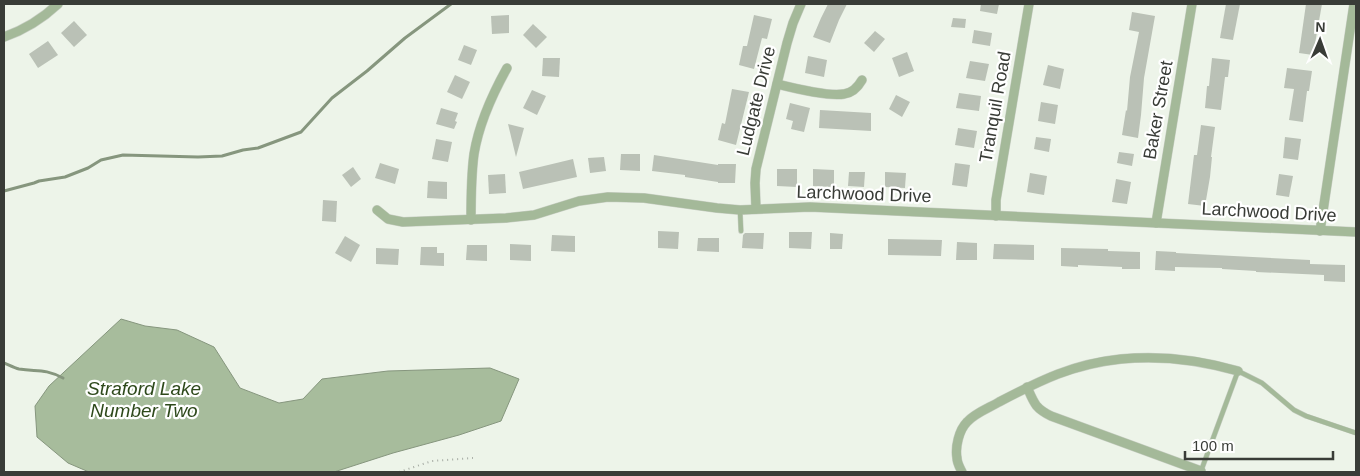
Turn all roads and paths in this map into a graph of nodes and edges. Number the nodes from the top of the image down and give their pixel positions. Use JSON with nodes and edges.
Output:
{"nodes":[{"id":1,"x":58,"y":4,"type":"edge"},
{"id":2,"x":801,"y":4,"type":"edge"},
{"id":3,"x":1029,"y":4,"type":"edge"},
{"id":4,"x":1192,"y":4,"type":"edge"},
{"id":5,"x":1354,"y":4,"type":"edge"},
{"id":6,"x":4,"y":37,"type":"edge"},
{"id":7,"x":507,"y":68,"type":"dead end"},
{"id":8,"x":862,"y":80,"type":"dead end"},
{"id":9,"x":777,"y":84,"type":"junction"},
{"id":10,"x":756,"y":209,"type":"junction"},
{"id":11,"x":377,"y":210,"type":"dead end"},
{"id":12,"x":740,"y":210,"type":"junction"},
{"id":13,"x":996,"y":216,"type":"junction"},
{"id":14,"x":471,"y":220,"type":"junction"},
{"id":15,"x":1156,"y":222,"type":"junction"},
{"id":16,"x":741,"y":231,"type":"dead end"},
{"id":17,"x":1320,"y":231,"type":"junction"},
{"id":18,"x":1356,"y":232,"type":"edge"},
{"id":19,"x":1238,"y":371,"type":"junction"},
{"id":20,"x":1027,"y":388,"type":"junction"},
{"id":21,"x":1356,"y":433,"type":"edge"},
{"id":22,"x":473,"y":458,"type":"dead end"},
{"id":23,"x":400,"y":472,"type":"edge"},
{"id":24,"x":962,"y":472,"type":"edge"},
{"id":25,"x":1201,"y":472,"type":"edge"}],
"edges":[{"from":1,"to":6,"type":"street"},
{"from":2,"to":9,"type":"street","name":"Ludgate Drive"},
{"from":3,"to":13,"type":"street","name":"Tranquil Road"},
{"from":4,"to":15,"type":"street","name":"Baker Street"},
{"from":5,"to":17,"type":"street"},
{"from":7,"to":14,"type":"street"},
{"from":8,"to":9,"type":"street"},
{"from":9,"to":10,"type":"street","name":"Ludgate Drive"},
{"from":10,"to":12,"type":"street","name":"Larchwood Drive"},
{"from":10,"to":13,"type":"street","name":"Larchwood Drive"},
{"from":11,"to":14,"type":"street","name":"Larchwood Drive"},
{"from":12,"to":14,"type":"street","name":"Larchwood Drive"},
{"from":12,"to":16,"type":"lane"},
{"from":13,"to":15,"type":"street","name":"Larchwood Drive"},
{"from":15,"to":17,"type":"street","name":"Larchwood Drive"},
{"from":17,"to":18,"type":"street","name":"Larchwood Drive"},
{"from":19,"to":20,"type":"street"},
{"from":19,"to":21,"type":"lane"},
{"from":19,"to":25,"type":"lane"},
{"from":20,"to":24,"type":"street"},
{"from":20,"to":25,"type":"street"},
{"from":22,"to":23,"type":"path"}]}
